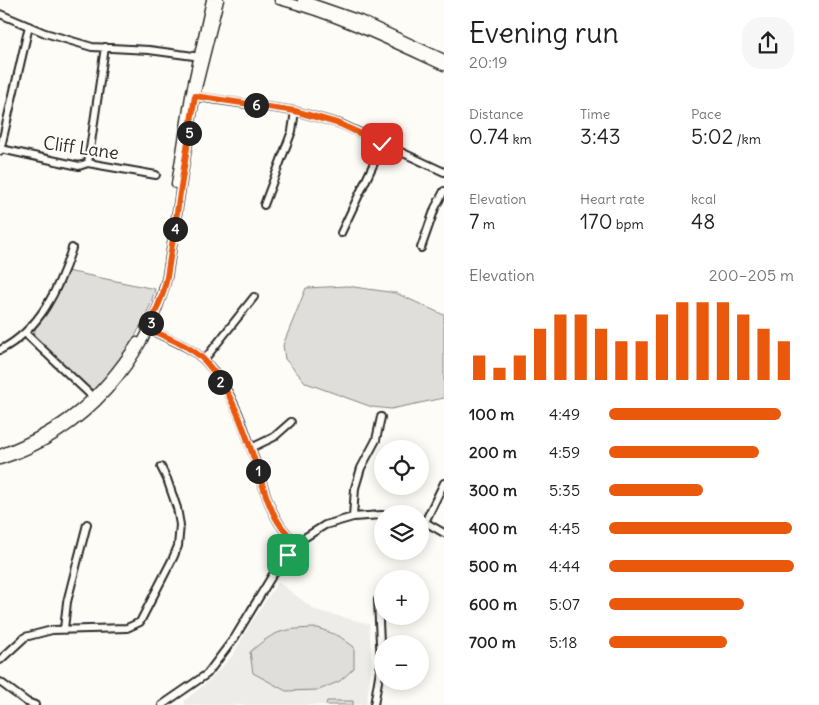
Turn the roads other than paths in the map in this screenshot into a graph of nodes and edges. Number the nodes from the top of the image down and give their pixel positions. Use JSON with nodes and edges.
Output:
{"nodes":[{"id":1,"x":211,"y":0,"type":"edge"},
{"id":2,"x":219,"y":0,"type":"edge"},
{"id":3,"x":279,"y":0,"type":"edge"},
{"id":4,"x":302,"y":0,"type":"edge"},
{"id":5,"x":0,"y":14,"type":"edge"},
{"id":6,"x":29,"y":26,"type":"junction"},
{"id":7,"x":105,"y":47,"type":"junction"},
{"id":8,"x":201,"y":57,"type":"junction"},
{"id":9,"x":444,"y":59,"type":"edge"},
{"id":10,"x":444,"y":66,"type":"edge"},
{"id":11,"x":192,"y":96,"type":"junction"},
{"id":12,"x":295,"y":111,"type":"junction"},
{"id":13,"x":382,"y":144,"type":"junction"},
{"id":14,"x":1,"y":150,"type":"edge"},
{"id":15,"x":88,"y":163,"type":"junction"},
{"id":16,"x":444,"y":172,"type":"edge"},
{"id":17,"x":156,"y":175,"type":"dead end"},
{"id":18,"x":444,"y":191,"type":"edge"},
{"id":19,"x":264,"y":205,"type":"dead end"},
{"id":20,"x":341,"y":233,"type":"dead end"},
{"id":21,"x":72,"y":248,"type":"dead end"},
{"id":22,"x":421,"y":248,"type":"dead end"},
{"id":23,"x":254,"y":298,"type":"dead end"},
{"id":24,"x":147,"y":328,"type":"junction"},
{"id":25,"x":25,"y":333,"type":"junction"},
{"id":26,"x":0,"y":350,"type":"edge"},
{"id":27,"x":204,"y":360,"type":"junction"},
{"id":28,"x":95,"y":400,"type":"junction"},
{"id":29,"x":381,"y":417,"type":"dead end"},
{"id":30,"x":291,"y":422,"type":"dead end"},
{"id":31,"x":251,"y":448,"type":"junction"},
{"id":32,"x":0,"y":454,"type":"edge"},
{"id":33,"x":0,"y":460,"type":"edge"},
{"id":34,"x":161,"y":467,"type":"dead end"},
{"id":35,"x":444,"y":483,"type":"edge"},
{"id":36,"x":429,"y":510,"type":"edge"},
{"id":37,"x":374,"y":515,"type":"edge"},
{"id":38,"x":353,"y":517,"type":"junction"},
{"id":39,"x":87,"y":524,"type":"dead end"},
{"id":40,"x":429,"y":526,"type":"edge"},
{"id":41,"x":444,"y":533,"type":"edge"},
{"id":42,"x":296,"y":543,"type":"junction"},
{"id":43,"x":379,"y":625,"type":"edge"},
{"id":44,"x":64,"y":629,"type":"junction"},
{"id":45,"x":0,"y":660,"type":"edge"},
{"id":46,"x":0,"y":682,"type":"edge"},
{"id":47,"x":174,"y":702,"type":"edge"},
{"id":48,"x":36,"y":705,"type":"edge"},
{"id":49,"x":162,"y":705,"type":"edge"},
{"id":50,"x":374,"y":705,"type":"edge"}],
"edges":[{"from":1,"to":8,"type":"street"},
{"from":2,"to":8,"type":"street"},
{"from":3,"to":10,"type":"street"},
{"from":4,"to":9,"type":"street"},
{"from":5,"to":6,"type":"street"},
{"from":6,"to":7,"type":"street"},
{"from":6,"to":14,"type":"street"},
{"from":7,"to":8,"type":"street"},
{"from":7,"to":15,"type":"street"},
{"from":8,"to":11,"type":"street"},
{"from":11,"to":12,"type":"street"},
{"from":11,"to":24,"type":"street"},
{"from":12,"to":13,"type":"street"},
{"from":12,"to":19,"type":"street"},
{"from":13,"to":16,"type":"street"},
{"from":13,"to":20,"type":"street"},
{"from":14,"to":15,"type":"street","name":"Cliff Lane"},
{"from":15,"to":17,"type":"street","name":"Cliff Lane"},
{"from":18,"to":22,"type":"street"},
{"from":21,"to":25,"type":"street"},
{"from":23,"to":27,"type":"street"},
{"from":24,"to":27,"type":"street"},
{"from":24,"to":28,"type":"street"},
{"from":25,"to":26,"type":"street"},
{"from":25,"to":28,"type":"street"},
{"from":27,"to":31,"type":"street"},
{"from":28,"to":32,"type":"street"},
{"from":28,"to":33,"type":"street"},
{"from":29,"to":38,"type":"street"},
{"from":30,"to":31,"type":"street"},
{"from":31,"to":42,"type":"street"},
{"from":34,"to":44,"type":"street"},
{"from":35,"to":36,"type":"street"},
{"from":37,"to":38,"type":"street"},
{"from":38,"to":42,"type":"street"},
{"from":39,"to":44,"type":"street"},
{"from":40,"to":41,"type":"street"},
{"from":42,"to":47,"type":"street"},
{"from":43,"to":50,"type":"street"},
{"from":44,"to":45,"type":"street"},
{"from":46,"to":48,"type":"street"},
{"from":47,"to":49,"type":"street"}]}
